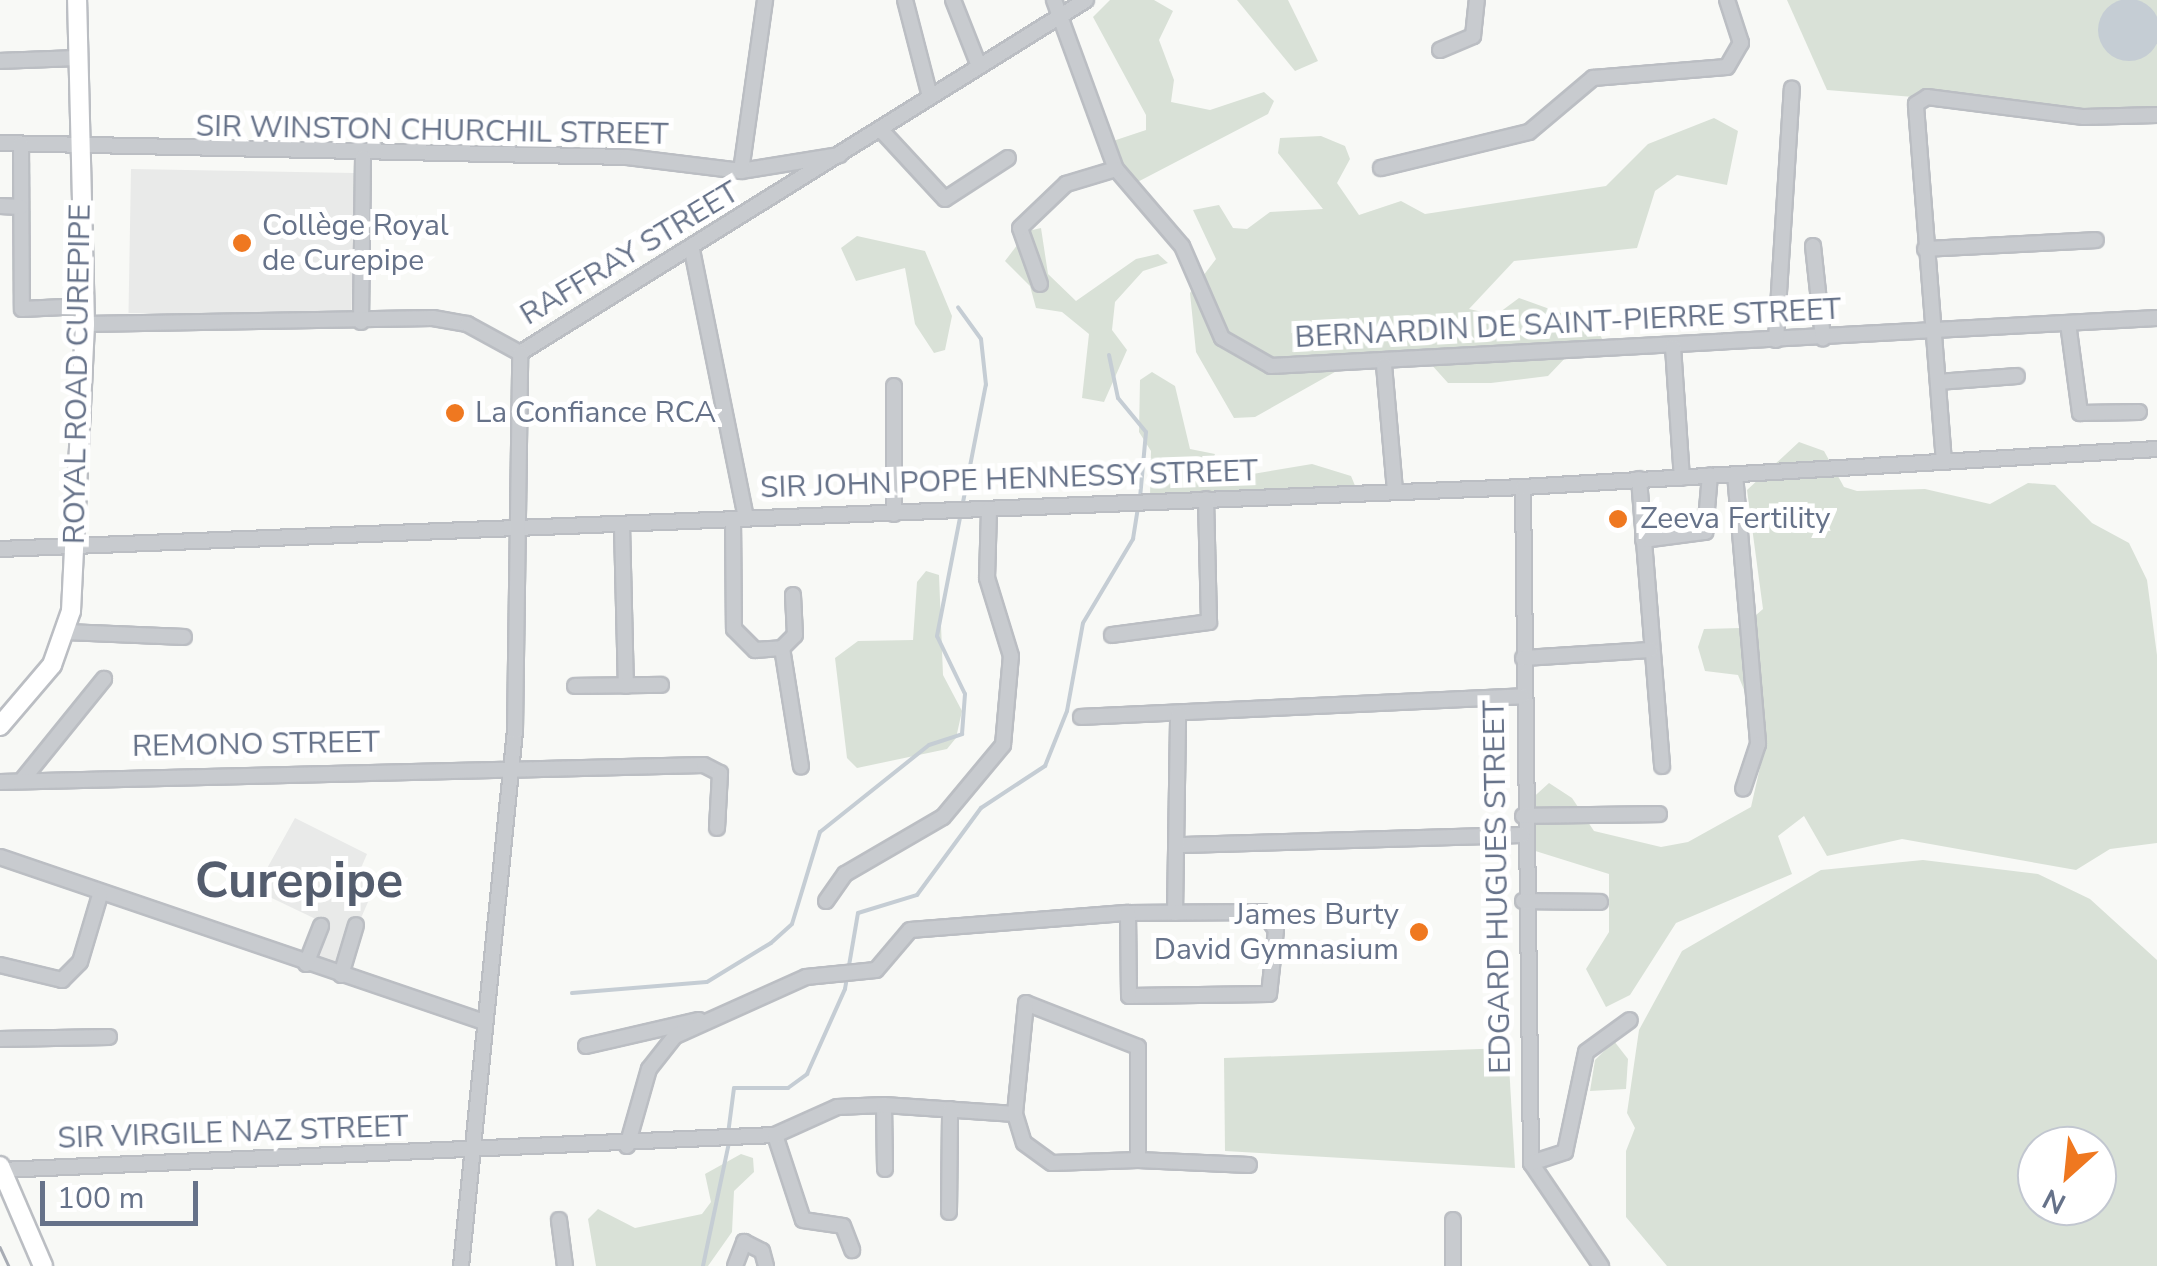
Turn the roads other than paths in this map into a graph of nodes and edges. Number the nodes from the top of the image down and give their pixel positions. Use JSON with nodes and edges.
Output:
{"nodes":[{"id":1,"x":77,"y":0,"type":"edge"},
{"id":2,"x":765,"y":0,"type":"edge"},
{"id":3,"x":905,"y":0,"type":"edge"},
{"id":4,"x":953,"y":0,"type":"edge"},
{"id":5,"x":1054,"y":0,"type":"edge"},
{"id":6,"x":1086,"y":0,"type":"edge"},
{"id":7,"x":1477,"y":0,"type":"edge"},
{"id":8,"x":1726,"y":0,"type":"edge"},
{"id":9,"x":1058,"y":16,"type":"junction"},
{"id":10,"x":1440,"y":50,"type":"dead end"},
{"id":11,"x":77,"y":58,"type":"junction"},
{"id":12,"x":0,"y":61,"type":"edge"},
{"id":13,"x":978,"y":66,"type":"junction"},
{"id":14,"x":1792,"y":89,"type":"dead end"},
{"id":15,"x":930,"y":97,"type":"junction"},
{"id":16,"x":2157,"y":115,"type":"edge"},
{"id":17,"x":881,"y":130,"type":"junction"},
{"id":18,"x":0,"y":143,"type":"edge"},
{"id":19,"x":21,"y":144,"type":"junction"},
{"id":20,"x":80,"y":150,"type":"junction"},
{"id":21,"x":840,"y":154,"type":"junction"},
{"id":22,"x":363,"y":158,"type":"junction"},
{"id":23,"x":1008,"y":158,"type":"dead end"},
{"id":24,"x":1381,"y":168,"type":"dead end"},
{"id":25,"x":764,"y":169,"type":"junction"},
{"id":26,"x":1116,"y":169,"type":"junction"},
{"id":27,"x":740,"y":171,"type":"junction"},
{"id":28,"x":768,"y":201,"type":"junction"},
{"id":29,"x":0,"y":206,"type":"edge"},
{"id":30,"x":21,"y":207,"type":"junction"},
{"id":31,"x":2096,"y":240,"type":"dead end"},
{"id":32,"x":1813,"y":246,"type":"dead end"},
{"id":33,"x":1925,"y":249,"type":"junction"},
{"id":34,"x":692,"y":250,"type":"junction"},
{"id":35,"x":1040,"y":284,"type":"dead end"},
{"id":36,"x":85,"y":315,"type":"junction"},
{"id":37,"x":2157,"y":318,"type":"edge"},
{"id":38,"x":361,"y":322,"type":"junction"},
{"id":39,"x":2068,"y":323,"type":"junction"},
{"id":40,"x":1934,"y":331,"type":"junction"},
{"id":41,"x":1823,"y":338,"type":"junction"},
{"id":42,"x":1776,"y":340,"type":"junction"},
{"id":43,"x":1673,"y":347,"type":"junction"},
{"id":44,"x":520,"y":353,"type":"junction"},
{"id":45,"x":1384,"y":365,"type":"junction"},
{"id":46,"x":2017,"y":376,"type":"dead end"},
{"id":47,"x":1938,"y":382,"type":"junction"},
{"id":48,"x":894,"y":386,"type":"dead end"},
{"id":49,"x":2138,"y":412,"type":"dead end"},
{"id":50,"x":2157,"y":450,"type":"edge"},
{"id":51,"x":1944,"y":462,"type":"junction"},
{"id":52,"x":1735,"y":474,"type":"junction"},
{"id":53,"x":1710,"y":476,"type":"junction"},
{"id":54,"x":1682,"y":478,"type":"junction"},
{"id":55,"x":1639,"y":479,"type":"junction"},
{"id":56,"x":1524,"y":486,"type":"junction"},
{"id":57,"x":1395,"y":492,"type":"junction"},
{"id":58,"x":1206,"y":500,"type":"junction"},
{"id":59,"x":990,"y":508,"type":"junction"},
{"id":60,"x":894,"y":514,"type":"junction"},
{"id":61,"x":740,"y":520,"type":"junction"},
{"id":62,"x":622,"y":526,"type":"junction"},
{"id":63,"x":517,"y":528,"type":"junction"},
{"id":64,"x":1643,"y":540,"type":"junction"},
{"id":65,"x":76,"y":543,"type":"junction"},
{"id":66,"x":0,"y":549,"type":"edge"},
{"id":67,"x":793,"y":594,"type":"dead end"},
{"id":68,"x":67,"y":632,"type":"junction"},
{"id":69,"x":1112,"y":634,"type":"dead end"},
{"id":70,"x":184,"y":637,"type":"dead end"},
{"id":71,"x":782,"y":648,"type":"junction"},
{"id":72,"x":1651,"y":650,"type":"junction"},
{"id":73,"x":1522,"y":658,"type":"junction"},
{"id":74,"x":104,"y":679,"type":"dead end"},
{"id":75,"x":661,"y":685,"type":"dead end"},
{"id":76,"x":575,"y":686,"type":"dead end"},
{"id":77,"x":626,"y":686,"type":"junction"},
{"id":78,"x":1522,"y":696,"type":"junction"},
{"id":79,"x":1178,"y":714,"type":"junction"},
{"id":80,"x":1082,"y":717,"type":"dead end"},
{"id":81,"x":0,"y":726,"type":"edge"},
{"id":82,"x":801,"y":766,"type":"dead end"},
{"id":83,"x":1662,"y":766,"type":"dead end"},
{"id":84,"x":512,"y":768,"type":"junction"},
{"id":85,"x":23,"y":780,"type":"junction"},
{"id":86,"x":0,"y":782,"type":"edge"},
{"id":87,"x":1743,"y":789,"type":"dead end"},
{"id":88,"x":1659,"y":814,"type":"dead end"},
{"id":89,"x":1523,"y":816,"type":"junction"},
{"id":90,"x":716,"y":828,"type":"dead end"},
{"id":91,"x":1523,"y":834,"type":"junction"},
{"id":92,"x":1182,"y":846,"type":"junction"},
{"id":93,"x":0,"y":857,"type":"edge"},
{"id":94,"x":100,"y":895,"type":"junction"},
{"id":95,"x":826,"y":901,"type":"dead end"},
{"id":96,"x":1523,"y":901,"type":"junction"},
{"id":97,"x":1600,"y":902,"type":"dead end"},
{"id":98,"x":1175,"y":912,"type":"junction"},
{"id":99,"x":1128,"y":913,"type":"junction"},
{"id":100,"x":356,"y":925,"type":"dead end"},
{"id":101,"x":321,"y":926,"type":"dead end"},
{"id":102,"x":306,"y":964,"type":"junction"},
{"id":103,"x":0,"y":965,"type":"edge"},
{"id":104,"x":340,"y":975,"type":"junction"},
{"id":105,"x":705,"y":1019,"type":"junction"},
{"id":106,"x":1630,"y":1020,"type":"dead end"},
{"id":107,"x":481,"y":1021,"type":"junction"},
{"id":108,"x":109,"y":1037,"type":"dead end"},
{"id":109,"x":0,"y":1039,"type":"edge"},
{"id":110,"x":586,"y":1046,"type":"dead end"},
{"id":111,"x":884,"y":1105,"type":"junction"},
{"id":112,"x":950,"y":1109,"type":"junction"},
{"id":113,"x":1016,"y":1114,"type":"junction"},
{"id":114,"x":776,"y":1136,"type":"junction"},
{"id":115,"x":627,"y":1146,"type":"junction"},
{"id":116,"x":466,"y":1151,"type":"junction"},
{"id":117,"x":1138,"y":1160,"type":"junction"},
{"id":118,"x":1532,"y":1162,"type":"junction"},
{"id":119,"x":1249,"y":1165,"type":"dead end"},
{"id":120,"x":1,"y":1168,"type":"edge"},
{"id":121,"x":885,"y":1170,"type":"dead end"},
{"id":122,"x":949,"y":1212,"type":"dead end"},
{"id":123,"x":559,"y":1220,"type":"dead end"},
{"id":124,"x":1453,"y":1220,"type":"dead end"},
{"id":125,"x":852,"y":1250,"type":"dead end"},
{"id":126,"x":43,"y":1266,"type":"edge"},
{"id":127,"x":461,"y":1266,"type":"edge"},
{"id":128,"x":565,"y":1266,"type":"edge"},
{"id":129,"x":735,"y":1266,"type":"edge"},
{"id":130,"x":766,"y":1266,"type":"edge"},
{"id":131,"x":1453,"y":1266,"type":"edge"},
{"id":132,"x":1600,"y":1266,"type":"edge"}],
"edges":[{"from":1,"to":11,"type":"main road","name":"ROYAL ROAD CUREPIPE"},
{"from":2,"to":27,"type":"street"},
{"from":3,"to":15,"type":"street"},
{"from":4,"to":13,"type":"street"},
{"from":5,"to":9,"type":"street","name":"BERNARDIN DE SAINT-PIERRE STREET"},
{"from":6,"to":9,"type":"street","name":"RAFFRAY STREET"},
{"from":7,"to":10,"type":"street"},
{"from":8,"to":24,"type":"street"},
{"from":9,"to":13,"type":"street","name":"RAFFRAY STREET"},
{"from":9,"to":26,"type":"street","name":"BERNARDIN DE SAINT-PIERRE STREET"},
{"from":11,"to":12,"type":"street"},
{"from":11,"to":20,"type":"main road","name":"ROYAL ROAD CUREPIPE"},
{"from":13,"to":15,"type":"street","name":"RAFFRAY STREET"},
{"from":14,"to":42,"type":"street"},
{"from":15,"to":17,"type":"street","name":"RAFFRAY STREET"},
{"from":16,"to":33,"type":"street"},
{"from":17,"to":21,"type":"street","name":"RAFFRAY STREET"},
{"from":17,"to":23,"type":"street"},
{"from":18,"to":19,"type":"street","name":"SIR WINSTON CHURCHIL STREET"},
{"from":19,"to":20,"type":"street","name":"SIR WINSTON CHURCHIL STREET"},
{"from":19,"to":30,"type":"street"},
{"from":20,"to":22,"type":"street","name":"SIR WINSTON CHURCHIL STREET"},
{"from":20,"to":36,"type":"main road","name":"ROYAL ROAD CUREPIPE"},
{"from":21,"to":25,"type":"street","name":"SIR WINSTON CHURCHIL STREET"},
{"from":21,"to":28,"type":"street","name":"RAFFRAY STREET"},
{"from":22,"to":27,"type":"street","name":"SIR WINSTON CHURCHIL STREET"},
{"from":22,"to":38,"type":"street"},
{"from":25,"to":27,"type":"street","name":"SIR WINSTON CHURCHIL STREET"},
{"from":25,"to":28,"type":"street","name":"RAFFRAY STREET"},
{"from":26,"to":35,"type":"street"},
{"from":26,"to":45,"type":"street","name":"BERNARDIN DE SAINT-PIERRE STREET"},
{"from":28,"to":34,"type":"street","name":"RAFFRAY STREET"},
{"from":29,"to":30,"type":"street"},
{"from":30,"to":36,"type":"street"},
{"from":31,"to":33,"type":"street"},
{"from":32,"to":41,"type":"street"},
{"from":33,"to":40,"type":"street"},
{"from":34,"to":44,"type":"street","name":"RAFFRAY STREET"},
{"from":34,"to":61,"type":"street"},
{"from":36,"to":38,"type":"street"},
{"from":36,"to":65,"type":"main road","name":"ROYAL ROAD CUREPIPE"},
{"from":37,"to":39,"type":"street","name":"BERNARDIN DE SAINT-PIERRE STREET"},
{"from":38,"to":44,"type":"street"},
{"from":39,"to":40,"type":"street","name":"BERNARDIN DE SAINT-PIERRE STREET"},
{"from":39,"to":49,"type":"street"},
{"from":40,"to":41,"type":"street","name":"BERNARDIN DE SAINT-PIERRE STREET"},
{"from":40,"to":47,"type":"street"},
{"from":41,"to":42,"type":"street","name":"BERNARDIN DE SAINT-PIERRE STREET"},
{"from":42,"to":43,"type":"street","name":"BERNARDIN DE SAINT-PIERRE STREET"},
{"from":43,"to":45,"type":"street","name":"BERNARDIN DE SAINT-PIERRE STREET"},
{"from":43,"to":54,"type":"street"},
{"from":44,"to":63,"type":"street"},
{"from":45,"to":57,"type":"street"},
{"from":46,"to":47,"type":"street"},
{"from":47,"to":51,"type":"street"},
{"from":48,"to":60,"type":"street"},
{"from":50,"to":51,"type":"street","name":"SIR JOHN POPE HENNESSY STREET"},
{"from":51,"to":52,"type":"street","name":"SIR JOHN POPE HENNESSY STREET"},
{"from":52,"to":53,"type":"street","name":"SIR JOHN POPE HENNESSY STREET"},
{"from":52,"to":87,"type":"street"},
{"from":53,"to":54,"type":"street","name":"SIR JOHN POPE HENNESSY STREET"},
{"from":53,"to":64,"type":"street"},
{"from":54,"to":55,"type":"street","name":"SIR JOHN POPE HENNESSY STREET"},
{"from":55,"to":56,"type":"street","name":"SIR JOHN POPE HENNESSY STREET"},
{"from":55,"to":64,"type":"street"},
{"from":56,"to":57,"type":"street","name":"SIR JOHN POPE HENNESSY STREET"},
{"from":56,"to":73,"type":"street","name":"EDGARD HUGUES STREET"},
{"from":57,"to":58,"type":"street","name":"SIR JOHN POPE HENNESSY STREET"},
{"from":58,"to":59,"type":"street","name":"SIR JOHN POPE HENNESSY STREET"},
{"from":58,"to":69,"type":"street"},
{"from":59,"to":60,"type":"street","name":"SIR JOHN POPE HENNESSY STREET"},
{"from":59,"to":95,"type":"street"},
{"from":60,"to":61,"type":"street","name":"SIR JOHN POPE HENNESSY STREET"},
{"from":61,"to":62,"type":"street","name":"SIR JOHN POPE HENNESSY STREET"},
{"from":61,"to":71,"type":"street"},
{"from":62,"to":63,"type":"street","name":"SIR JOHN POPE HENNESSY STREET"},
{"from":62,"to":77,"type":"street"},
{"from":63,"to":65,"type":"street","name":"SIR JOHN POPE HENNESSY STREET"},
{"from":63,"to":84,"type":"street"},
{"from":64,"to":72,"type":"street"},
{"from":65,"to":66,"type":"street","name":"SIR JOHN POPE HENNESSY STREET"},
{"from":65,"to":68,"type":"main road","name":"ROYAL ROAD CUREPIPE"},
{"from":67,"to":71,"type":"street"},
{"from":68,"to":70,"type":"street"},
{"from":68,"to":81,"type":"main road","name":"ROYAL ROAD CUREPIPE"},
{"from":71,"to":82,"type":"street"},
{"from":72,"to":73,"type":"street"},
{"from":72,"to":83,"type":"street"},
{"from":73,"to":78,"type":"street","name":"EDGARD HUGUES STREET"},
{"from":74,"to":85,"type":"street"},
{"from":75,"to":77,"type":"street"},
{"from":76,"to":77,"type":"street"},
{"from":78,"to":79,"type":"street"},
{"from":78,"to":89,"type":"street","name":"EDGARD HUGUES STREET"},
{"from":79,"to":80,"type":"street"},
{"from":79,"to":92,"type":"street"},
{"from":84,"to":85,"type":"street","name":"REMONO STREET"},
{"from":84,"to":90,"type":"street","name":"REMONO STREET"},
{"from":84,"to":107,"type":"street"},
{"from":85,"to":86,"type":"street","name":"REMONO STREET"},
{"from":88,"to":89,"type":"street"},
{"from":89,"to":91,"type":"street","name":"EDGARD HUGUES STREET"},
{"from":91,"to":92,"type":"street"},
{"from":91,"to":96,"type":"street","name":"EDGARD HUGUES STREET"},
{"from":92,"to":98,"type":"street"},
{"from":93,"to":94,"type":"street"},
{"from":94,"to":102,"type":"street"},
{"from":94,"to":103,"type":"street"},
{"from":96,"to":97,"type":"street"},
{"from":96,"to":118,"type":"street","name":"EDGARD HUGUES STREET"},
{"from":98,"to":99,"type":"street"},
{"from":98,"to":99,"type":"street"},
{"from":99,"to":105,"type":"street"},
{"from":100,"to":104,"type":"street"},
{"from":101,"to":102,"type":"street"},
{"from":102,"to":104,"type":"street"},
{"from":104,"to":107,"type":"street"},
{"from":105,"to":110,"type":"street"},
{"from":105,"to":115,"type":"street"},
{"from":106,"to":118,"type":"street"},
{"from":107,"to":116,"type":"street"},
{"from":108,"to":109,"type":"street"},
{"from":111,"to":112,"type":"street"},
{"from":111,"to":114,"type":"street"},
{"from":111,"to":121,"type":"street"},
{"from":112,"to":113,"type":"street"},
{"from":112,"to":122,"type":"street"},
{"from":113,"to":117,"type":"street"},
{"from":113,"to":117,"type":"street"},
{"from":114,"to":115,"type":"street","name":"SIR VIRGILE NAZ STREET"},
{"from":114,"to":125,"type":"street"},
{"from":115,"to":116,"type":"street","name":"SIR VIRGILE NAZ STREET"},
{"from":116,"to":120,"type":"street","name":"SIR VIRGILE NAZ STREET"},
{"from":116,"to":127,"type":"street"},
{"from":117,"to":119,"type":"street"},
{"from":118,"to":132,"type":"street"},
{"from":120,"to":126,"type":"main road"},
{"from":123,"to":128,"type":"street"},
{"from":124,"to":131,"type":"street"},
{"from":129,"to":130,"type":"street"}]}
